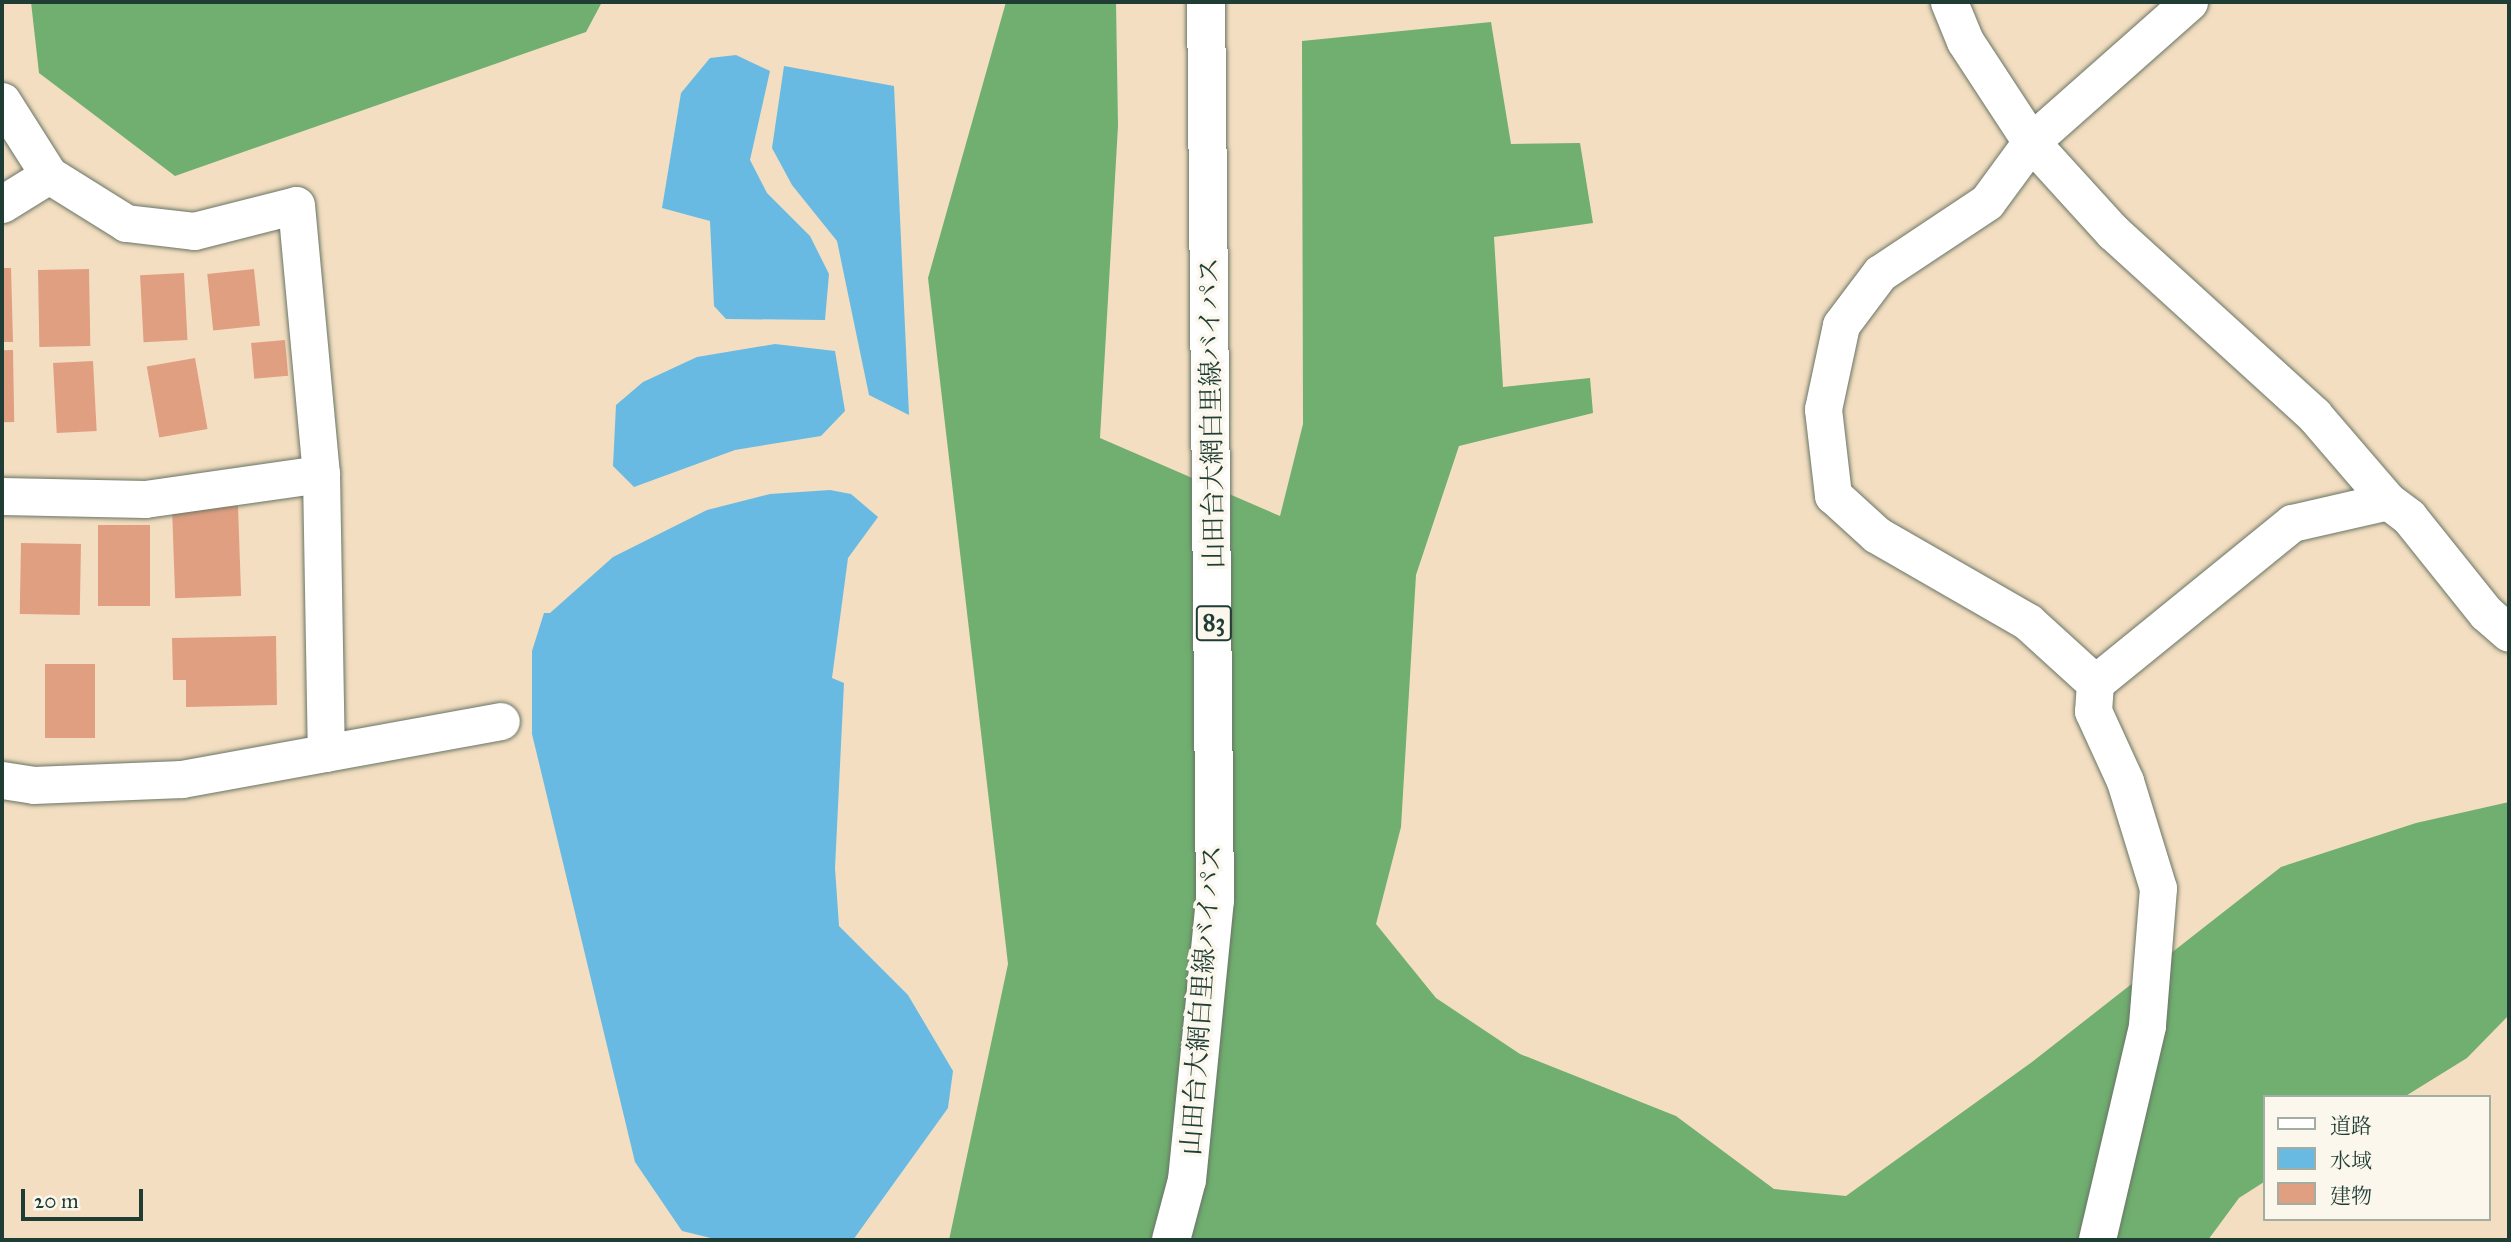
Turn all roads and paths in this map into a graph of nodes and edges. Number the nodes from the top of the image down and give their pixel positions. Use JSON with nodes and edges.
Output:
{"nodes":[{"id":1,"x":1206,"y":2,"type":"edge"},
{"id":2,"x":1948,"y":2,"type":"edge"},
{"id":3,"x":2189,"y":2,"type":"edge"},
{"id":4,"x":2,"y":101,"type":"edge"},
{"id":5,"x":2031,"y":142,"type":"junction"},
{"id":6,"x":49,"y":175,"type":"junction"},
{"id":7,"x":2,"y":204,"type":"edge"},
{"id":8,"x":321,"y":474,"type":"junction"},
{"id":9,"x":2,"y":496,"type":"edge"},
{"id":10,"x":2388,"y":501,"type":"junction"},
{"id":11,"x":2509,"y":633,"type":"edge"},
{"id":12,"x":2095,"y":683,"type":"junction"},
{"id":13,"x":501,"y":720,"type":"dead end"},
{"id":14,"x":326,"y":753,"type":"junction"},
{"id":15,"x":2,"y":780,"type":"edge"},
{"id":16,"x":1171,"y":1240,"type":"edge"},
{"id":17,"x":2097,"y":1240,"type":"edge"}],
"edges":[{"from":1,"to":16,"type":"main road","name":"山田台大網白里線バイパス","number":"83"},
{"from":2,"to":5,"type":"street"},
{"from":3,"to":5,"type":"street"},
{"from":4,"to":6,"type":"street"},
{"from":5,"to":10,"type":"street"},
{"from":5,"to":12,"type":"street"},
{"from":6,"to":7,"type":"street"},
{"from":6,"to":8,"type":"street"},
{"from":8,"to":9,"type":"street"},
{"from":8,"to":14,"type":"street"},
{"from":10,"to":11,"type":"street"},
{"from":10,"to":12,"type":"street"},
{"from":12,"to":17,"type":"street"},
{"from":13,"to":14,"type":"street"},
{"from":14,"to":15,"type":"street"}]}
